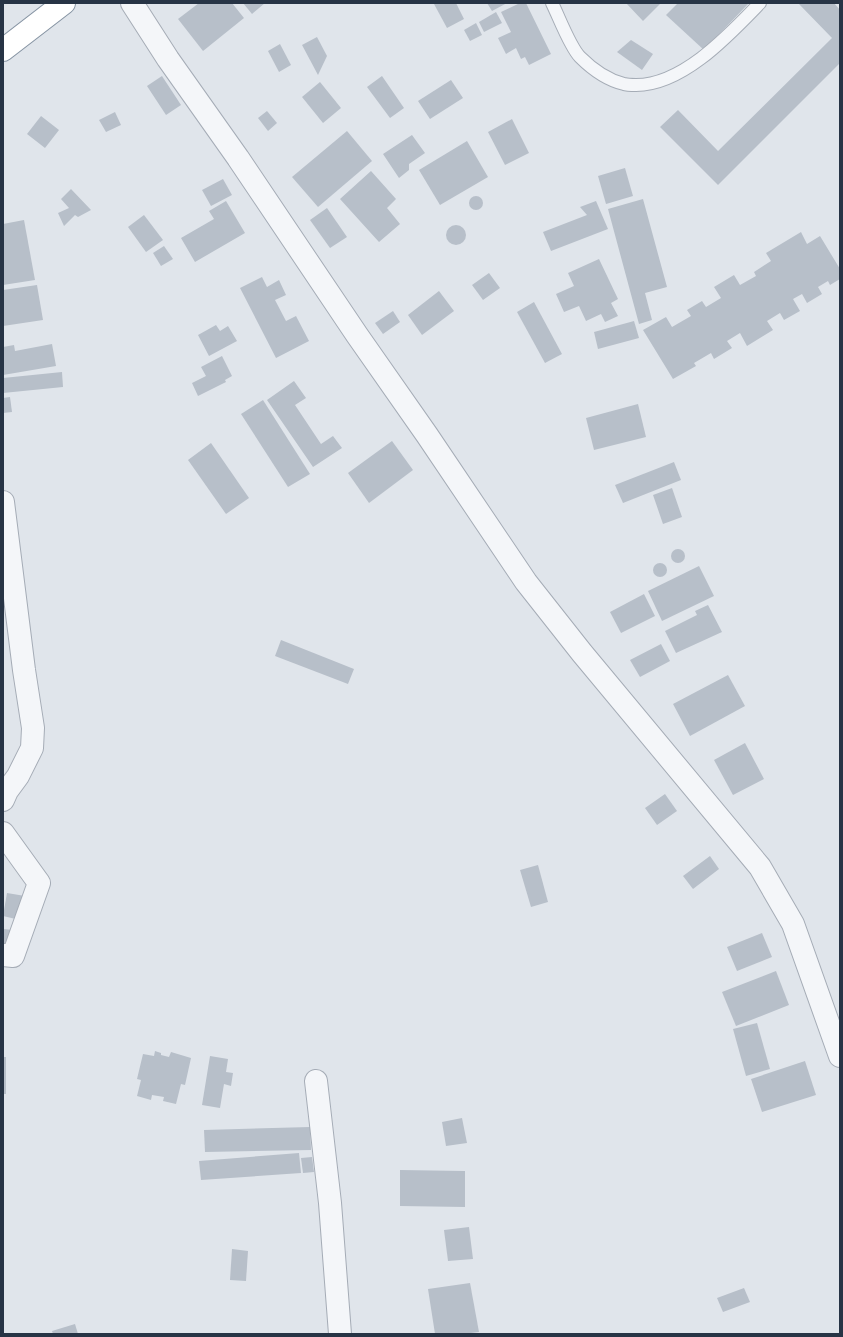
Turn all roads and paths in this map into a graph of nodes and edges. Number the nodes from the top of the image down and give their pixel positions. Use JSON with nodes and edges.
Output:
{"nodes":[{"id":1,"x":64,"y":3,"type":"edge"},
{"id":2,"x":132,"y":3,"type":"edge"},
{"id":3,"x":552,"y":3,"type":"edge"},
{"id":4,"x":760,"y":3,"type":"edge"},
{"id":5,"x":3,"y":50,"type":"edge"},
{"id":6,"x":3,"y":502,"type":"edge"},
{"id":7,"x":3,"y":800,"type":"edge"},
{"id":8,"x":3,"y":833,"type":"edge"},
{"id":9,"x":3,"y":955,"type":"edge"},
{"id":10,"x":835,"y":1026,"type":"edge"},
{"id":11,"x":840,"y":1056,"type":"edge"},
{"id":12,"x":316,"y":1081,"type":"dead end"},
{"id":13,"x":340,"y":1334,"type":"edge"}],
"edges":[{"from":1,"to":5,"type":"highway"},
{"from":2,"to":10,"type":"street"},
{"from":3,"to":4,"type":"lane"},
{"from":6,"to":7,"type":"street"},
{"from":8,"to":9,"type":"street"},
{"from":10,"to":11,"type":"street"},
{"from":12,"to":13,"type":"street"}]}
